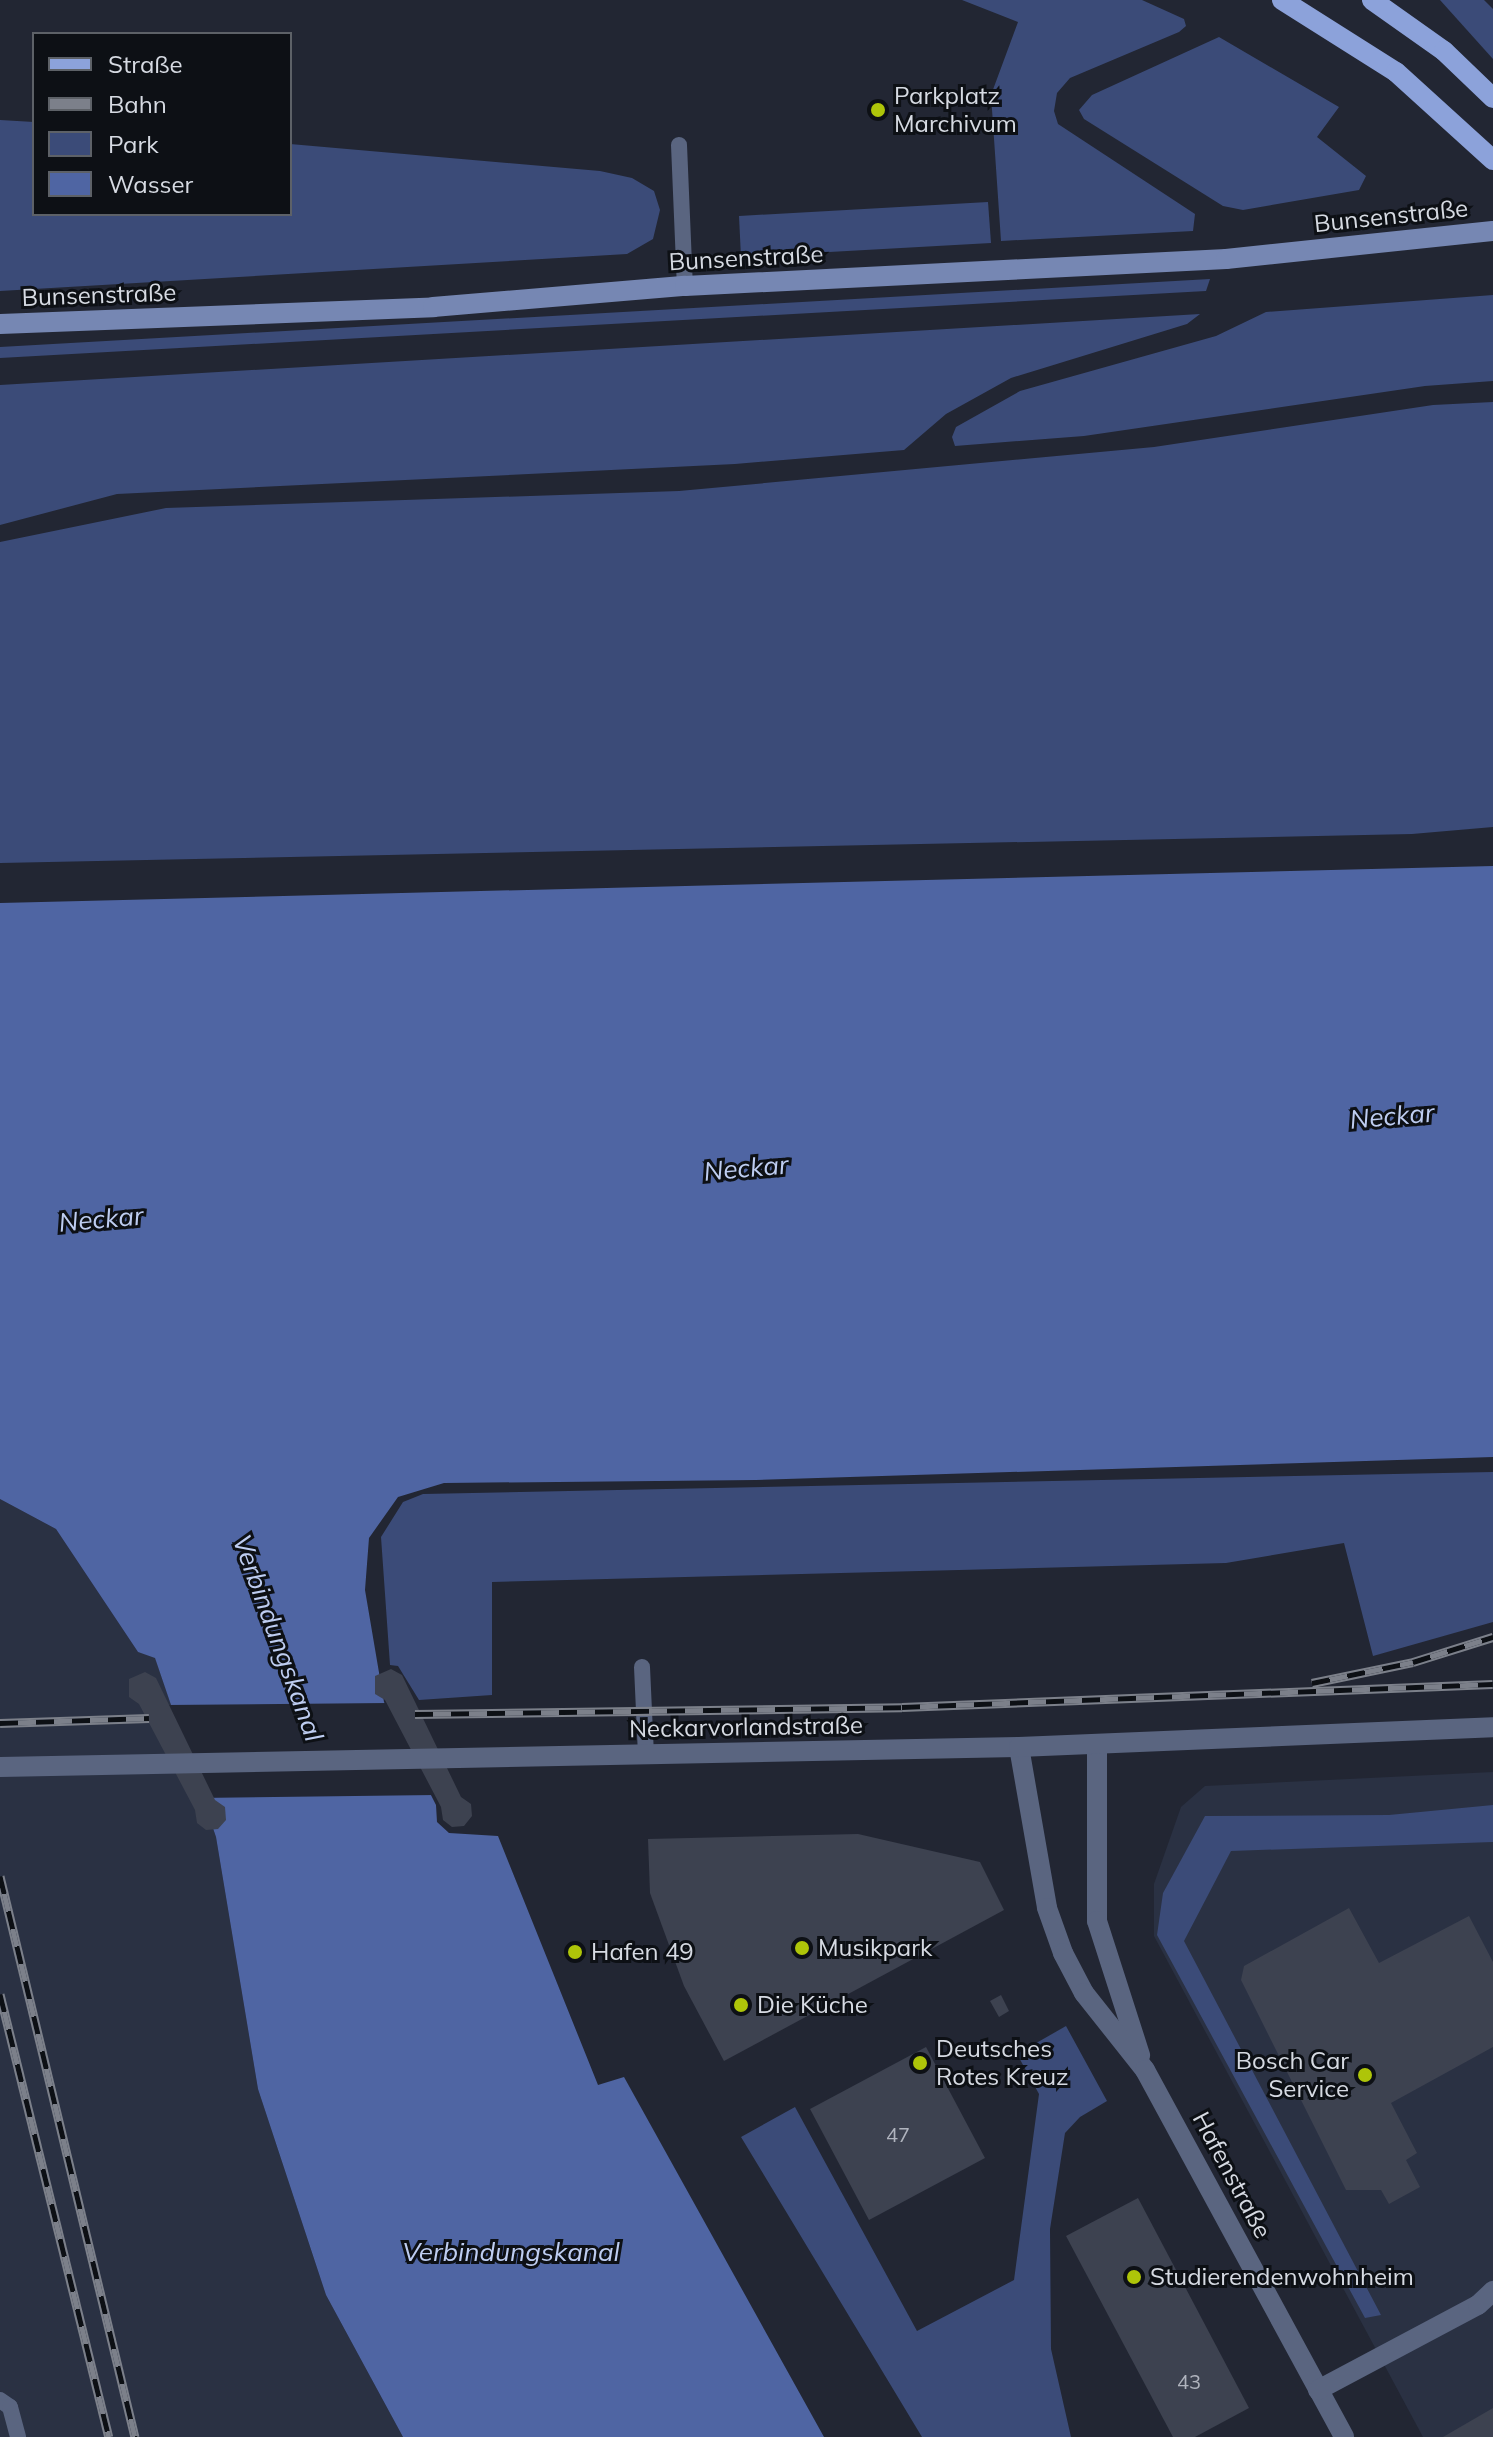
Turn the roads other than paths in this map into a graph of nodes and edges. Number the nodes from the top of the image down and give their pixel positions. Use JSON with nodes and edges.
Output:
{"nodes":[{"id":1,"x":1282,"y":0,"type":"edge"},
{"id":2,"x":1372,"y":0,"type":"edge"},
{"id":3,"x":1391,"y":8,"type":"edge"},
{"id":4,"x":1493,"y":98,"type":"edge"},
{"id":5,"x":679,"y":145,"type":"dead end"},
{"id":6,"x":1493,"y":160,"type":"edge"},
{"id":7,"x":1493,"y":231,"type":"edge"},
{"id":8,"x":685,"y":286,"type":"junction"},
{"id":9,"x":0,"y":324,"type":"edge"},
{"id":10,"x":642,"y":1667,"type":"dead end"},
{"id":11,"x":1493,"y":1727,"type":"edge"},
{"id":12,"x":1097,"y":1744,"type":"junction"},
{"id":13,"x":1019,"y":1747,"type":"junction"},
{"id":14,"x":646,"y":1754,"type":"junction"},
{"id":15,"x":0,"y":1767,"type":"edge"},
{"id":16,"x":1145,"y":2070,"type":"junction"},
{"id":17,"x":1493,"y":2291,"type":"edge"},
{"id":18,"x":1318,"y":2390,"type":"junction"},
{"id":19,"x":0,"y":2400,"type":"edge"},
{"id":20,"x":18,"y":2437,"type":"edge"},
{"id":21,"x":1344,"y":2437,"type":"edge"}],
"edges":[{"from":1,"to":6,"type":"main road"},
{"from":2,"to":3,"type":"main road"},
{"from":3,"to":4,"type":"main road"},
{"from":5,"to":8,"type":"lane"},
{"from":7,"to":8,"type":"street","name":"Bunsenstraße"},
{"from":8,"to":9,"type":"street","name":"Bunsenstraße"},
{"from":10,"to":14,"type":"lane"},
{"from":11,"to":12,"type":"street","name":"Neckarvorlandstraße"},
{"from":12,"to":13,"type":"street","name":"Neckarvorlandstraße"},
{"from":12,"to":16,"type":"street","name":"Hafenstraße"},
{"from":13,"to":14,"type":"street","name":"Neckarvorlandstraße"},
{"from":13,"to":16,"type":"street","name":"Hafenstraße"},
{"from":14,"to":15,"type":"street","name":"Neckarvorlandstraße"},
{"from":16,"to":18,"type":"street","name":"Hafenstraße"},
{"from":17,"to":18,"type":"street"},
{"from":18,"to":21,"type":"street","name":"Hafenstraße"},
{"from":19,"to":20,"type":"lane"}]}
